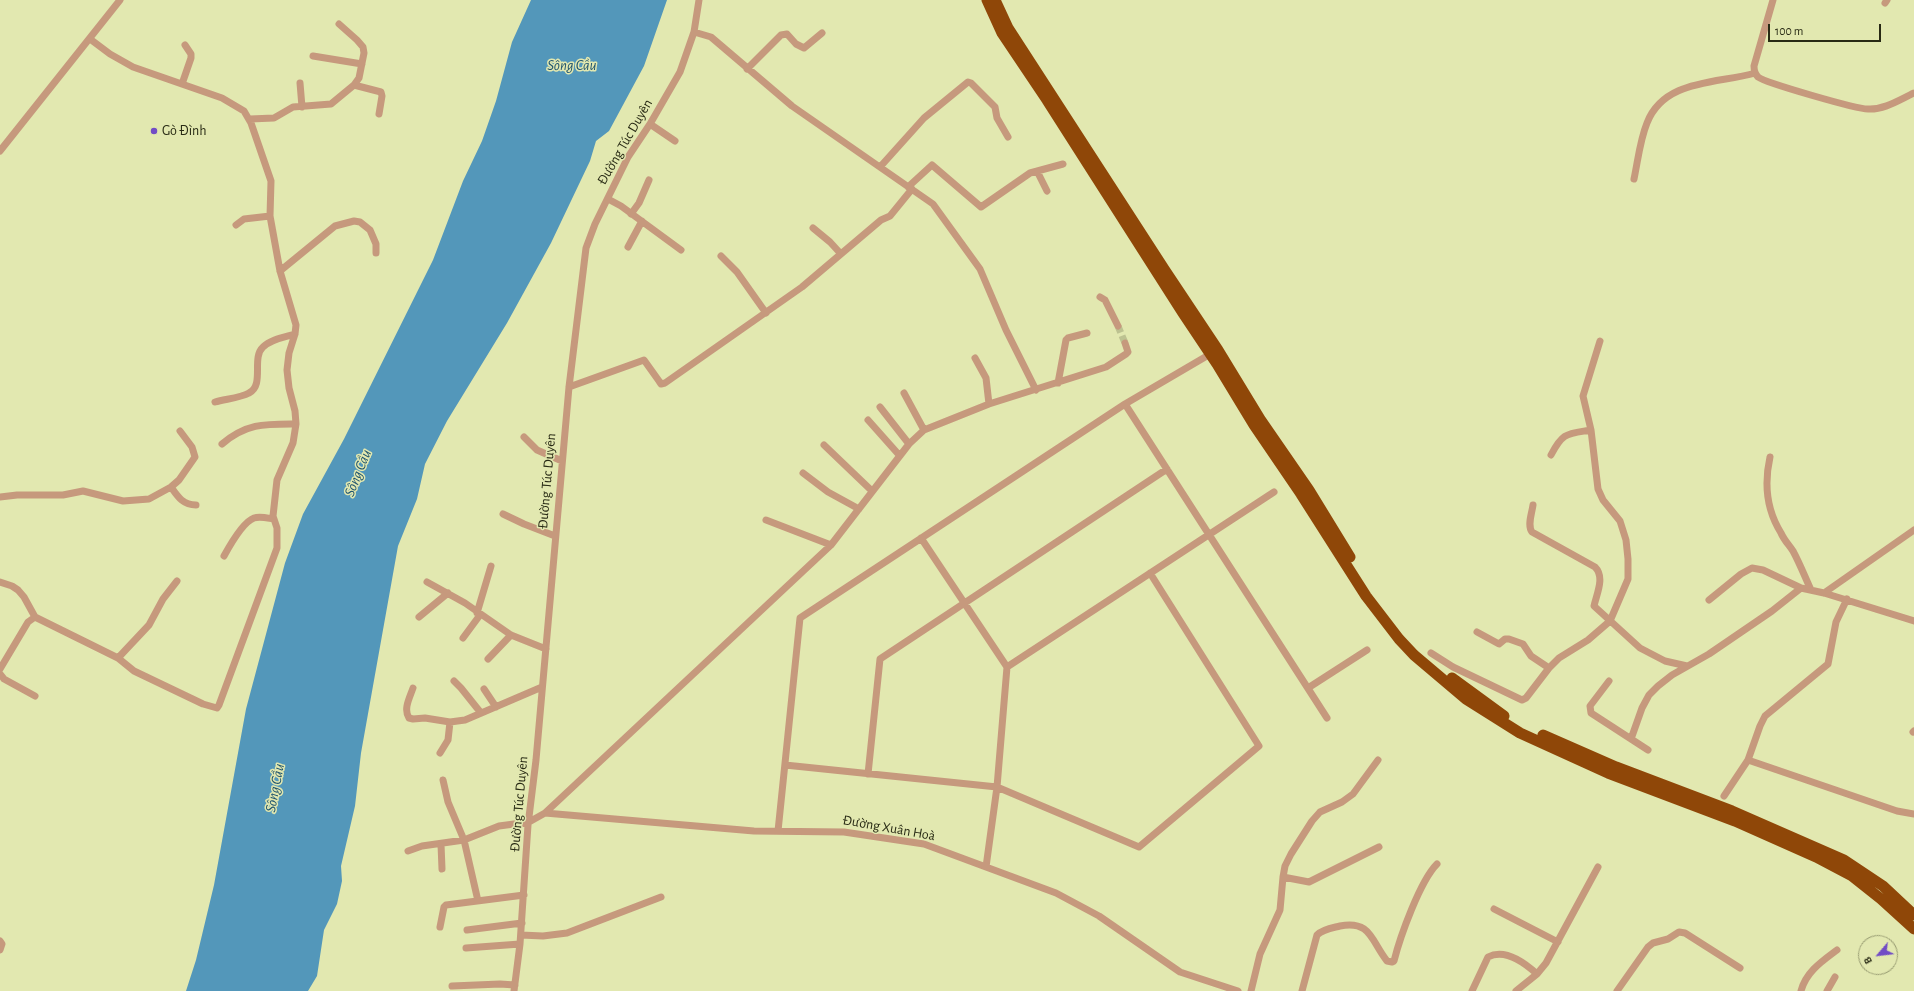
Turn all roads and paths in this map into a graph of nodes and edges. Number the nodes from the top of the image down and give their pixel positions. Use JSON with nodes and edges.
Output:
{"nodes":[{"id":1,"x":120,"y":0,"type":"edge"},
{"id":2,"x":699,"y":0,"type":"edge"},
{"id":3,"x":986,"y":0,"type":"edge"},
{"id":4,"x":995,"y":0,"type":"edge"},
{"id":5,"x":1773,"y":0,"type":"edge"},
{"id":6,"x":339,"y":24,"type":"dead end"},
{"id":7,"x":694,"y":32,"type":"junction"},
{"id":8,"x":822,"y":33,"type":"dead end"},
{"id":9,"x":90,"y":40,"type":"junction"},
{"id":10,"x":186,"y":45,"type":"dead end"},
{"id":11,"x":314,"y":56,"type":"dead end"},
{"id":12,"x":362,"y":64,"type":"junction"},
{"id":13,"x":747,"y":68,"type":"junction"},
{"id":14,"x":1755,"y":74,"type":"junction"},
{"id":15,"x":300,"y":83,"type":"dead end"},
{"id":16,"x":182,"y":84,"type":"junction"},
{"id":17,"x":354,"y":86,"type":"junction"},
{"id":18,"x":1914,"y":93,"type":"edge"},
{"id":19,"x":302,"y":107,"type":"junction"},
{"id":20,"x":379,"y":114,"type":"dead end"},
{"id":21,"x":250,"y":119,"type":"junction"},
{"id":22,"x":650,"y":124,"type":"junction"},
{"id":23,"x":1008,"y":137,"type":"dead end"},
{"id":24,"x":675,"y":141,"type":"dead end"},
{"id":25,"x":0,"y":151,"type":"edge"},
{"id":26,"x":1063,"y":164,"type":"dead end"},
{"id":27,"x":880,"y":167,"type":"junction"},
{"id":28,"x":1037,"y":171,"type":"junction"},
{"id":29,"x":1634,"y":179,"type":"dead end"},
{"id":30,"x":649,"y":180,"type":"dead end"},
{"id":31,"x":910,"y":188,"type":"junction"},
{"id":32,"x":1048,"y":191,"type":"dead end"},
{"id":33,"x":608,"y":199,"type":"junction"},
{"id":34,"x":631,"y":214,"type":"junction"},
{"id":35,"x":270,"y":216,"type":"junction"},
{"id":36,"x":642,"y":221,"type":"junction"},
{"id":37,"x":236,"y":225,"type":"dead end"},
{"id":38,"x":813,"y":228,"type":"dead end"},
{"id":39,"x":628,"y":247,"type":"dead end"},
{"id":40,"x":681,"y":250,"type":"dead end"},
{"id":41,"x":376,"y":253,"type":"dead end"},
{"id":42,"x":840,"y":254,"type":"junction"},
{"id":43,"x":721,"y":256,"type":"dead end"},
{"id":44,"x":280,"y":271,"type":"junction"},
{"id":45,"x":1100,"y":297,"type":"dead end"},
{"id":46,"x":766,"y":313,"type":"junction"},
{"id":47,"x":1118,"y":326,"type":"tunnel mouth"},
{"id":48,"x":1087,"y":333,"type":"dead end"},
{"id":49,"x":295,"y":334,"type":"junction"},
{"id":50,"x":1600,"y":341,"type":"dead end"},
{"id":51,"x":1125,"y":343,"type":"tunnel mouth"},
{"id":52,"x":1214,"y":352,"type":"junction"},
{"id":53,"x":975,"y":358,"type":"dead end"},
{"id":54,"x":1058,"y":383,"type":"junction"},
{"id":55,"x":569,"y":387,"type":"junction"},
{"id":56,"x":1036,"y":390,"type":"junction"},
{"id":57,"x":904,"y":393,"type":"dead end"},
{"id":58,"x":215,"y":402,"type":"dead end"},
{"id":59,"x":989,"y":404,"type":"junction"},
{"id":60,"x":1126,"y":404,"type":"junction"},
{"id":61,"x":880,"y":407,"type":"dead end"},
{"id":62,"x":868,"y":420,"type":"dead end"},
{"id":63,"x":296,"y":424,"type":"junction"},
{"id":64,"x":924,"y":430,"type":"junction"},
{"id":65,"x":1591,"y":430,"type":"junction"},
{"id":66,"x":180,"y":431,"type":"dead end"},
{"id":67,"x":524,"y":437,"type":"dead end"},
{"id":68,"x":222,"y":444,"type":"dead end"},
{"id":69,"x":909,"y":444,"type":"junction"},
{"id":70,"x":824,"y":445,"type":"dead end"},
{"id":71,"x":1551,"y":455,"type":"dead end"},
{"id":72,"x":900,"y":456,"type":"junction"},
{"id":73,"x":1770,"y":457,"type":"dead end"},
{"id":74,"x":562,"y":461,"type":"junction"},
{"id":75,"x":1167,"y":469,"type":"junction"},
{"id":76,"x":803,"y":474,"type":"dead end"},
{"id":77,"x":171,"y":487,"type":"junction"},
{"id":78,"x":872,"y":491,"type":"junction"},
{"id":79,"x":1274,"y":492,"type":"dead end"},
{"id":80,"x":0,"y":497,"type":"edge"},
{"id":81,"x":196,"y":505,"type":"dead end"},
{"id":82,"x":1533,"y":505,"type":"dead end"},
{"id":83,"x":859,"y":509,"type":"junction"},
{"id":84,"x":503,"y":514,"type":"dead end"},
{"id":85,"x":273,"y":519,"type":"junction"},
{"id":86,"x":766,"y":520,"type":"dead end"},
{"id":87,"x":1914,"y":530,"type":"edge"},
{"id":88,"x":1209,"y":534,"type":"junction"},
{"id":89,"x":555,"y":536,"type":"junction"},
{"id":90,"x":921,"y":538,"type":"junction"},
{"id":91,"x":831,"y":545,"type":"junction"},
{"id":92,"x":224,"y":556,"type":"dead end"},
{"id":93,"x":491,"y":566,"type":"dead end"},
{"id":94,"x":1150,"y":573,"type":"junction"},
{"id":95,"x":177,"y":581,"type":"dead end"},
{"id":96,"x":0,"y":582,"type":"edge"},
{"id":97,"x":427,"y":582,"type":"dead end"},
{"id":98,"x":1801,"y":588,"type":"junction"},
{"id":99,"x":1811,"y":590,"type":"junction"},
{"id":100,"x":448,"y":592,"type":"junction"},
{"id":101,"x":1824,"y":593,"type":"junction"},
{"id":102,"x":1847,"y":599,"type":"junction"},
{"id":103,"x":1709,"y":600,"type":"dead end"},
{"id":104,"x":964,"y":604,"type":"junction"},
{"id":105,"x":478,"y":614,"type":"junction"},
{"id":106,"x":35,"y":617,"type":"junction"},
{"id":107,"x":419,"y":617,"type":"dead end"},
{"id":108,"x":1610,"y":620,"type":"junction"},
{"id":109,"x":1914,"y":621,"type":"edge"},
{"id":110,"x":1477,"y":632,"type":"dead end"},
{"id":111,"x":511,"y":635,"type":"junction"},
{"id":112,"x":464,"y":638,"type":"dead end"},
{"id":113,"x":546,"y":649,"type":"junction"},
{"id":114,"x":1367,"y":650,"type":"dead end"},
{"id":115,"x":1431,"y":654,"type":"dead end"},
{"id":116,"x":118,"y":658,"type":"junction"},
{"id":117,"x":488,"y":659,"type":"dead end"},
{"id":118,"x":1687,"y":666,"type":"junction"},
{"id":119,"x":1007,"y":667,"type":"junction"},
{"id":120,"x":1549,"y":668,"type":"junction"},
{"id":121,"x":0,"y":669,"type":"edge"},
{"id":122,"x":0,"y":674,"type":"edge"},
{"id":123,"x":454,"y":681,"type":"dead end"},
{"id":124,"x":1609,"y":681,"type":"dead end"},
{"id":125,"x":542,"y":687,"type":"junction"},
{"id":126,"x":413,"y":688,"type":"dead end"},
{"id":127,"x":1308,"y":688,"type":"junction"},
{"id":128,"x":484,"y":689,"type":"dead end"},
{"id":129,"x":35,"y":696,"type":"dead end"},
{"id":130,"x":496,"y":707,"type":"junction"},
{"id":131,"x":481,"y":713,"type":"junction"},
{"id":132,"x":1327,"y":718,"type":"dead end"},
{"id":133,"x":450,"y":722,"type":"junction"},
{"id":134,"x":1632,"y":739,"type":"junction"},
{"id":135,"x":1648,"y":750,"type":"dead end"},
{"id":136,"x":440,"y":753,"type":"dead end"},
{"id":137,"x":1378,"y":760,"type":"dead end"},
{"id":138,"x":1748,"y":760,"type":"junction"},
{"id":139,"x":785,"y":765,"type":"junction"},
{"id":140,"x":868,"y":774,"type":"junction"},
{"id":141,"x":444,"y":780,"type":"dead end"},
{"id":142,"x":997,"y":787,"type":"junction"},
{"id":143,"x":1724,"y":796,"type":"dead end"},
{"id":144,"x":545,"y":813,"type":"junction"},
{"id":145,"x":1914,"y":814,"type":"edge"},
{"id":146,"x":529,"y":822,"type":"junction"},
{"id":147,"x":778,"y":831,"type":"junction"},
{"id":148,"x":464,"y":840,"type":"junction"},
{"id":149,"x":441,"y":844,"type":"junction"},
{"id":150,"x":1379,"y":847,"type":"dead end"},
{"id":151,"x":408,"y":851,"type":"dead end"},
{"id":152,"x":1437,"y":864,"type":"dead end"},
{"id":153,"x":986,"y":867,"type":"junction"},
{"id":154,"x":1598,"y":867,"type":"dead end"},
{"id":155,"x":442,"y":869,"type":"dead end"},
{"id":156,"x":1283,"y":877,"type":"junction"},
{"id":157,"x":524,"y":895,"type":"junction"},
{"id":158,"x":661,"y":897,"type":"dead end"},
{"id":159,"x":478,"y":901,"type":"junction"},
{"id":160,"x":1494,"y":909,"type":"dead end"},
{"id":161,"x":1914,"y":915,"type":"edge"},
{"id":162,"x":522,"y":923,"type":"junction"},
{"id":163,"x":440,"y":927,"type":"dead end"},
{"id":164,"x":1914,"y":929,"type":"edge"},
{"id":165,"x":468,"y":930,"type":"dead end"},
{"id":166,"x":521,"y":935,"type":"junction"},
{"id":167,"x":0,"y":941,"type":"edge"},
{"id":168,"x":1558,"y":942,"type":"junction"},
{"id":169,"x":520,"y":944,"type":"junction"},
{"id":170,"x":466,"y":948,"type":"dead end"},
{"id":171,"x":0,"y":950,"type":"edge"},
{"id":172,"x":1837,"y":950,"type":"dead end"},
{"id":173,"x":1740,"y":968,"type":"dead end"},
{"id":174,"x":1537,"y":974,"type":"junction"},
{"id":175,"x":1835,"y":977,"type":"dead end"},
{"id":176,"x":452,"y":986,"type":"dead end"},
{"id":177,"x":514,"y":988,"type":"edge"},
{"id":178,"x":1228,"y":990,"type":"edge"},
{"id":179,"x":1238,"y":991,"type":"edge"},
{"id":180,"x":1251,"y":991,"type":"edge"},
{"id":181,"x":1302,"y":991,"type":"edge"},
{"id":182,"x":1472,"y":991,"type":"edge"},
{"id":183,"x":1516,"y":991,"type":"edge"},
{"id":184,"x":1617,"y":991,"type":"edge"},
{"id":185,"x":1801,"y":991,"type":"edge"},
{"id":186,"x":1827,"y":991,"type":"edge"}],
"edges":[{"from":1,"to":9,"type":"street"},
{"from":2,"to":7,"type":"street","name":"Đường Túc Duyên"},
{"from":3,"to":52,"type":"highway"},
{"from":4,"to":52,"type":"highway"},
{"from":5,"to":14,"type":"street"},
{"from":6,"to":12,"type":"street"},
{"from":7,"to":13,"type":"street"},
{"from":7,"to":22,"type":"street","name":"Đường Túc Duyên"},
{"from":8,"to":13,"type":"street"},
{"from":9,"to":16,"type":"street"},
{"from":9,"to":25,"type":"street"},
{"from":10,"to":16,"type":"street"},
{"from":11,"to":12,"type":"street"},
{"from":12,"to":17,"type":"street"},
{"from":13,"to":27,"type":"street"},
{"from":14,"to":18,"type":"street"},
{"from":14,"to":29,"type":"street"},
{"from":15,"to":19,"type":"street"},
{"from":16,"to":21,"type":"street"},
{"from":17,"to":19,"type":"street"},
{"from":17,"to":20,"type":"street"},
{"from":19,"to":21,"type":"street"},
{"from":21,"to":35,"type":"street"},
{"from":22,"to":24,"type":"street"},
{"from":22,"to":33,"type":"street","name":"Đường Túc Duyên"},
{"from":23,"to":27,"type":"street"},
{"from":26,"to":28,"type":"street"},
{"from":27,"to":31,"type":"street"},
{"from":28,"to":31,"type":"street"},
{"from":28,"to":32,"type":"street"},
{"from":30,"to":34,"type":"street"},
{"from":31,"to":42,"type":"street"},
{"from":31,"to":56,"type":"street"},
{"from":33,"to":34,"type":"street"},
{"from":33,"to":55,"type":"street","name":"Đường Túc Duyên"},
{"from":34,"to":36,"type":"street"},
{"from":35,"to":37,"type":"street"},
{"from":35,"to":44,"type":"street"},
{"from":36,"to":39,"type":"street"},
{"from":36,"to":40,"type":"street"},
{"from":38,"to":42,"type":"street"},
{"from":41,"to":44,"type":"street"},
{"from":42,"to":46,"type":"street"},
{"from":43,"to":46,"type":"street"},
{"from":44,"to":49,"type":"street"},
{"from":45,"to":47,"type":"street"},
{"from":46,"to":55,"type":"street"},
{"from":48,"to":54,"type":"street"},
{"from":49,"to":58,"type":"street"},
{"from":49,"to":63,"type":"street"},
{"from":50,"to":65,"type":"street"},
{"from":51,"to":54,"type":"street"},
{"from":52,"to":60,"type":"street"},
{"from":52,"to":161,"type":"highway"},
{"from":52,"to":164,"type":"highway"},
{"from":53,"to":59,"type":"street"},
{"from":54,"to":56,"type":"street"},
{"from":55,"to":74,"type":"street","name":"Đường Túc Duyên"},
{"from":56,"to":59,"type":"street"},
{"from":57,"to":64,"type":"street"},
{"from":59,"to":64,"type":"street"},
{"from":60,"to":75,"type":"street"},
{"from":60,"to":90,"type":"street"},
{"from":61,"to":69,"type":"street"},
{"from":62,"to":72,"type":"street"},
{"from":63,"to":68,"type":"street"},
{"from":63,"to":85,"type":"street"},
{"from":64,"to":69,"type":"street"},
{"from":65,"to":71,"type":"street"},
{"from":65,"to":108,"type":"street"},
{"from":66,"to":77,"type":"street"},
{"from":67,"to":74,"type":"street"},
{"from":69,"to":72,"type":"street"},
{"from":70,"to":78,"type":"street"},
{"from":72,"to":78,"type":"street"},
{"from":73,"to":99,"type":"street"},
{"from":74,"to":89,"type":"street","name":"Đường Túc Duyên"},
{"from":75,"to":88,"type":"street"},
{"from":75,"to":104,"type":"street"},
{"from":76,"to":83,"type":"street"},
{"from":77,"to":80,"type":"street"},
{"from":77,"to":81,"type":"street"},
{"from":78,"to":83,"type":"street"},
{"from":79,"to":88,"type":"street"},
{"from":82,"to":108,"type":"street"},
{"from":83,"to":91,"type":"street"},
{"from":84,"to":89,"type":"street"},
{"from":85,"to":92,"type":"street"},
{"from":85,"to":116,"type":"street"},
{"from":86,"to":91,"type":"street"},
{"from":87,"to":101,"type":"street"},
{"from":88,"to":94,"type":"street"},
{"from":88,"to":127,"type":"street"},
{"from":89,"to":113,"type":"street","name":"Đường Túc Duyên"},
{"from":90,"to":104,"type":"street"},
{"from":90,"to":139,"type":"street"},
{"from":91,"to":144,"type":"street"},
{"from":93,"to":105,"type":"street"},
{"from":94,"to":119,"type":"street"},
{"from":94,"to":142,"type":"street"},
{"from":95,"to":116,"type":"street"},
{"from":96,"to":106,"type":"street"},
{"from":97,"to":100,"type":"street"},
{"from":98,"to":99,"type":"street"},
{"from":98,"to":103,"type":"street"},
{"from":98,"to":118,"type":"street"},
{"from":99,"to":101,"type":"street"},
{"from":100,"to":105,"type":"street"},
{"from":100,"to":107,"type":"street"},
{"from":101,"to":102,"type":"street"},
{"from":102,"to":109,"type":"street"},
{"from":102,"to":138,"type":"street"},
{"from":104,"to":119,"type":"street"},
{"from":104,"to":140,"type":"street"},
{"from":105,"to":111,"type":"street"},
{"from":105,"to":112,"type":"street"},
{"from":106,"to":116,"type":"street"},
{"from":106,"to":121,"type":"street"},
{"from":108,"to":118,"type":"street"},
{"from":108,"to":120,"type":"street"},
{"from":110,"to":120,"type":"street"},
{"from":111,"to":113,"type":"street"},
{"from":111,"to":117,"type":"street"},
{"from":113,"to":125,"type":"street","name":"Đường Túc Duyên"},
{"from":114,"to":127,"type":"street"},
{"from":115,"to":120,"type":"street"},
{"from":118,"to":134,"type":"street"},
{"from":119,"to":142,"type":"street"},
{"from":122,"to":129,"type":"street"},
{"from":123,"to":131,"type":"street"},
{"from":124,"to":134,"type":"street"},
{"from":125,"to":130,"type":"street"},
{"from":125,"to":146,"type":"street","name":"Đường Túc Duyên"},
{"from":126,"to":133,"type":"street"},
{"from":127,"to":132,"type":"street"},
{"from":128,"to":130,"type":"street"},
{"from":130,"to":131,"type":"street"},
{"from":131,"to":133,"type":"street"},
{"from":133,"to":136,"type":"street"},
{"from":134,"to":135,"type":"street"},
{"from":137,"to":156,"type":"street"},
{"from":138,"to":143,"type":"street"},
{"from":138,"to":145,"type":"street"},
{"from":139,"to":140,"type":"street"},
{"from":139,"to":147,"type":"street"},
{"from":140,"to":142,"type":"street"},
{"from":141,"to":148,"type":"street"},
{"from":142,"to":153,"type":"street"},
{"from":144,"to":146,"type":"street"},
{"from":144,"to":147,"type":"street","name":"Đường Xuân Hoà"},
{"from":146,"to":148,"type":"street"},
{"from":146,"to":157,"type":"street","name":"Đường Túc Duyên"},
{"from":147,"to":153,"type":"street","name":"Đường Xuân Hoà"},
{"from":148,"to":149,"type":"street"},
{"from":148,"to":159,"type":"street"},
{"from":149,"to":151,"type":"street"},
{"from":149,"to":155,"type":"street"},
{"from":150,"to":156,"type":"street"},
{"from":152,"to":181,"type":"street"},
{"from":153,"to":178,"type":"street","name":"Đường Xuân Hoà"},
{"from":154,"to":168,"type":"street"},
{"from":156,"to":180,"type":"street"},
{"from":157,"to":159,"type":"street"},
{"from":157,"to":162,"type":"street","name":"Đường Túc Duyên"},
{"from":158,"to":166,"type":"street"},
{"from":159,"to":163,"type":"street"},
{"from":160,"to":168,"type":"street"},
{"from":162,"to":165,"type":"street"},
{"from":162,"to":166,"type":"street","name":"Đường Túc Duyên"},
{"from":166,"to":169,"type":"street","name":"Đường Túc Duyên"},
{"from":167,"to":171,"type":"street"},
{"from":168,"to":174,"type":"street"},
{"from":169,"to":170,"type":"street"},
{"from":169,"to":177,"type":"street","name":"Đường Túc Duyên"},
{"from":172,"to":185,"type":"street"},
{"from":173,"to":184,"type":"street"},
{"from":174,"to":182,"type":"street"},
{"from":174,"to":183,"type":"street"},
{"from":175,"to":186,"type":"street"},
{"from":176,"to":177,"type":"street"},
{"from":178,"to":179,"type":"street","name":"Đường Xuân Hoà"}]}
